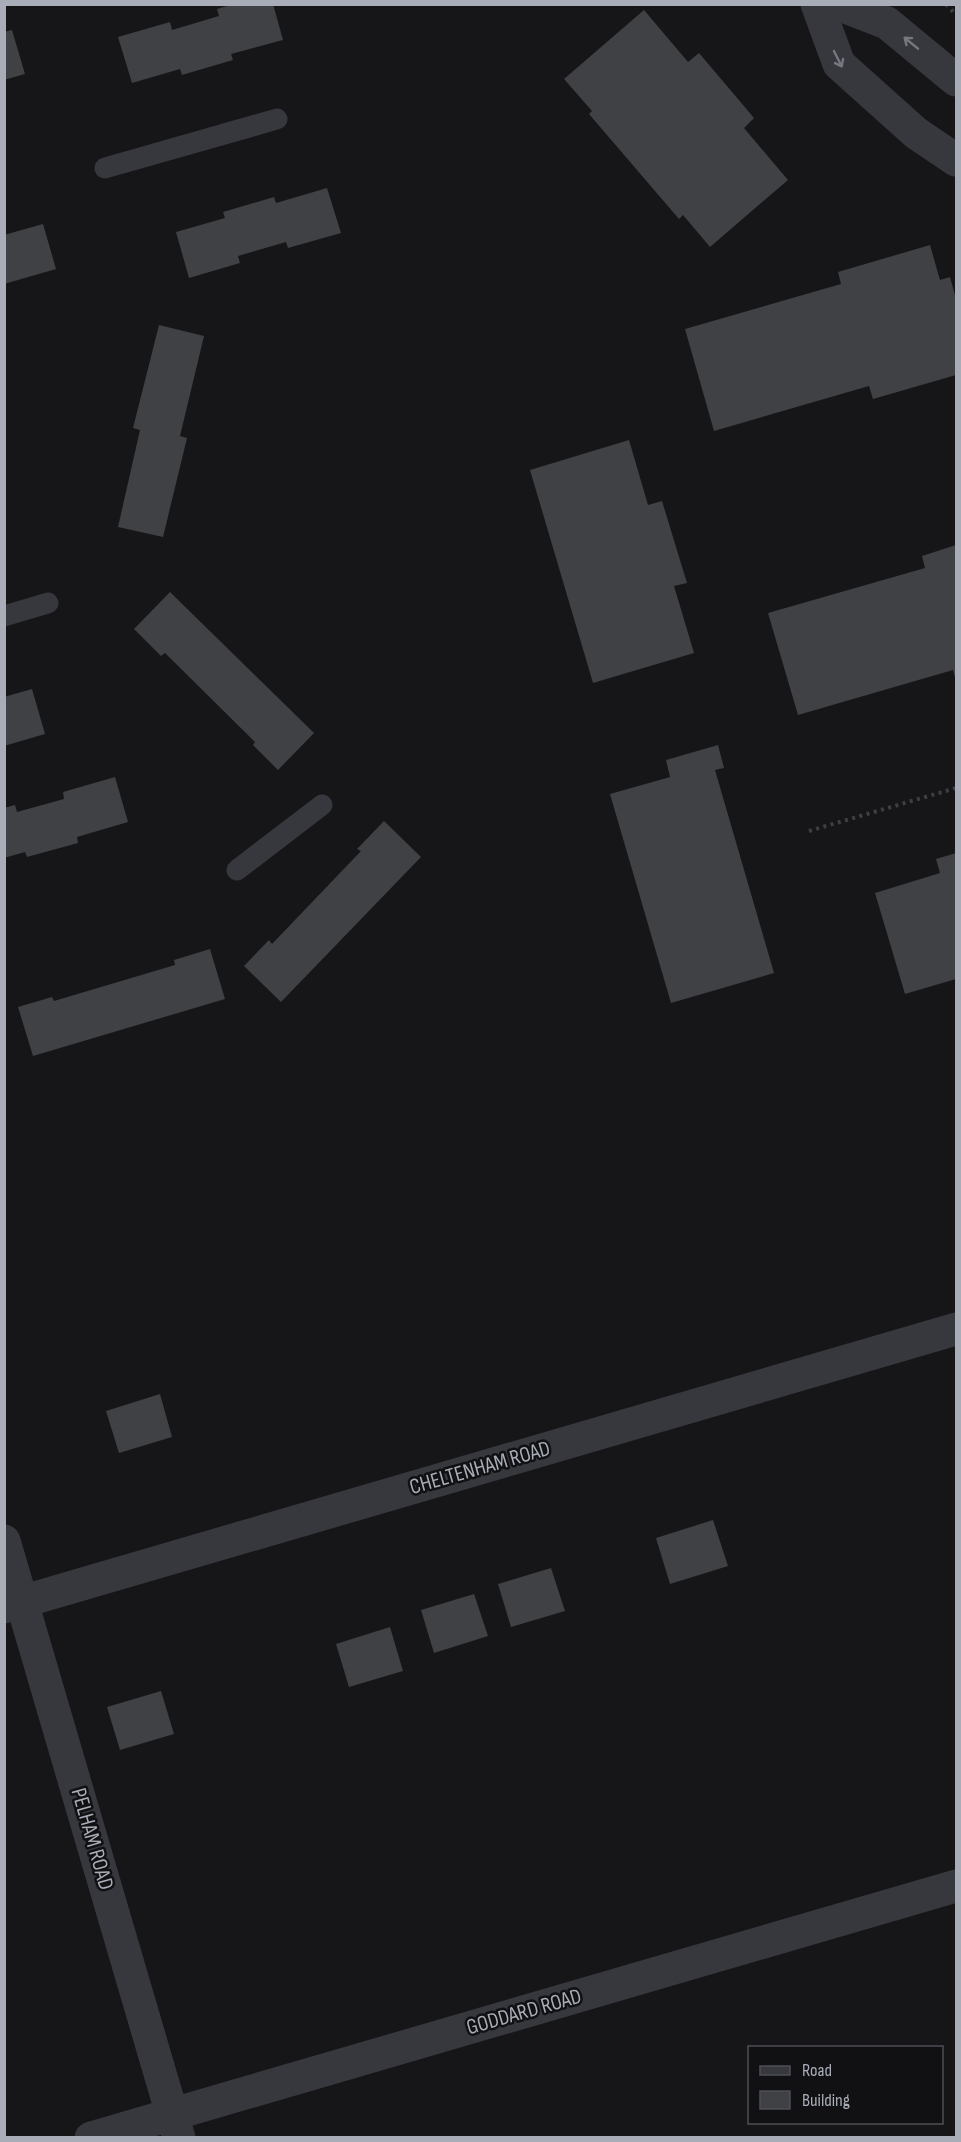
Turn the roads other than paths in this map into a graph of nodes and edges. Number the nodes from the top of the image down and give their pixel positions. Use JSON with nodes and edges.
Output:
{"nodes":[{"id":1,"x":817,"y":4,"type":"edge"},
{"id":2,"x":838,"y":4,"type":"edge"},
{"id":3,"x":882,"y":14,"type":"edge"},
{"id":4,"x":957,"y":80,"type":"edge"},
{"id":5,"x":277,"y":119,"type":"dead end"},
{"id":6,"x":957,"y":160,"type":"edge"},
{"id":7,"x":105,"y":168,"type":"dead end"},
{"id":8,"x":48,"y":603,"type":"dead end"},
{"id":9,"x":4,"y":616,"type":"edge"},
{"id":10,"x":322,"y":806,"type":"dead end"},
{"id":11,"x":237,"y":870,"type":"dead end"},
{"id":12,"x":957,"y":1329,"type":"edge"},
{"id":13,"x":4,"y":1540,"type":"edge"},
{"id":14,"x":14,"y":1605,"type":"edge"},
{"id":15,"x":957,"y":1886,"type":"edge"},
{"id":16,"x":176,"y":2126,"type":"edge"},
{"id":17,"x":91,"y":2138,"type":"edge"}],
"edges":[{"from":1,"to":6,"type":"street","one_way":true},
{"from":2,"to":3,"type":"street"},
{"from":4,"to":3,"type":"street","one_way":true},
{"from":5,"to":7,"type":"lane"},
{"from":8,"to":9,"type":"lane"},
{"from":10,"to":11,"type":"lane"},
{"from":12,"to":14,"type":"street","name":"CHELTENHAM ROAD"},
{"from":13,"to":14,"type":"street","name":"PELHAM ROAD"},
{"from":14,"to":16,"type":"street","name":"PELHAM ROAD"},
{"from":15,"to":16,"type":"street","name":"GODDARD ROAD"},
{"from":16,"to":17,"type":"street","name":"GODDARD ROAD"}]}
